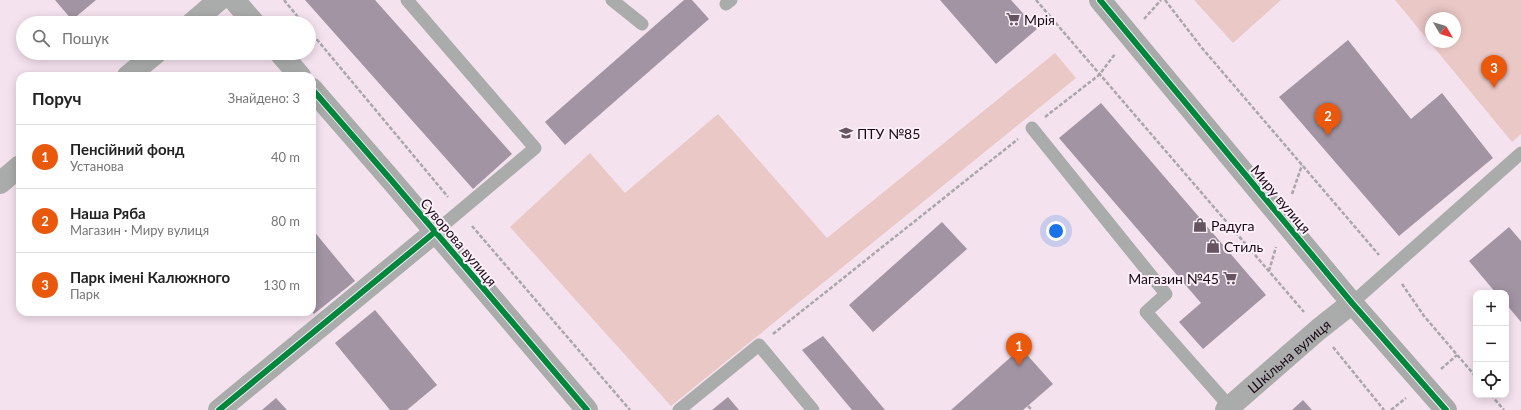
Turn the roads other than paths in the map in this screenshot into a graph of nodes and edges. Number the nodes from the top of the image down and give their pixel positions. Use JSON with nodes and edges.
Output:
{"nodes":[{"id":1,"x":219,"y":0,"type":"edge"},
{"id":2,"x":234,"y":0,"type":"edge"},
{"id":3,"x":407,"y":0,"type":"edge"},
{"id":4,"x":612,"y":0,"type":"edge"},
{"id":5,"x":1100,"y":0,"type":"edge"},
{"id":6,"x":200,"y":16,"type":"edge"},
{"id":7,"x":248,"y":16,"type":"edge"},
{"id":8,"x":642,"y":24,"type":"dead end"},
{"id":9,"x":147,"y":60,"type":"edge"},
{"id":10,"x":286,"y":60,"type":"edge"},
{"id":11,"x":133,"y":72,"type":"edge"},
{"id":12,"x":297,"y":72,"type":"edge"},
{"id":13,"x":316,"y":95,"type":"edge"},
{"id":14,"x":1032,"y":128,"type":"road end"},
{"id":15,"x":1520,"y":156,"type":"edge"},
{"id":16,"x":16,"y":169,"type":"edge"},
{"id":17,"x":0,"y":183,"type":"edge"},
{"id":18,"x":435,"y":232,"type":"junction"},
{"id":19,"x":1352,"y":303,"type":"junction"},
{"id":20,"x":1228,"y":408,"type":"edge"},
{"id":21,"x":219,"y":410,"type":"edge"},
{"id":22,"x":587,"y":410,"type":"edge"},
{"id":23,"x":678,"y":410,"type":"edge"},
{"id":24,"x":813,"y":410,"type":"edge"},
{"id":25,"x":1446,"y":410,"type":"edge"}],
"edges":[{"from":1,"to":6,"type":"street"},
{"from":2,"to":7,"type":"street"},
{"from":3,"to":18,"type":"lane"},
{"from":4,"to":8,"type":"lane"},
{"from":5,"to":19,"type":"street","name":"Миру вулиця"},
{"from":9,"to":11,"type":"street"},
{"from":10,"to":12,"type":"street"},
{"from":13,"to":18,"type":"street","name":"Суворова вулиця"},
{"from":14,"to":20,"type":"lane"},
{"from":15,"to":19,"type":"lane"},
{"from":16,"to":17,"type":"street"},
{"from":18,"to":21,"type":"street"},
{"from":18,"to":22,"type":"street","name":"Суворова вулиця"},
{"from":19,"to":20,"type":"street","name":"Шкільна вулиця"},
{"from":19,"to":25,"type":"street","name":"Миру вулиця"},
{"from":23,"to":24,"type":"lane"}]}
